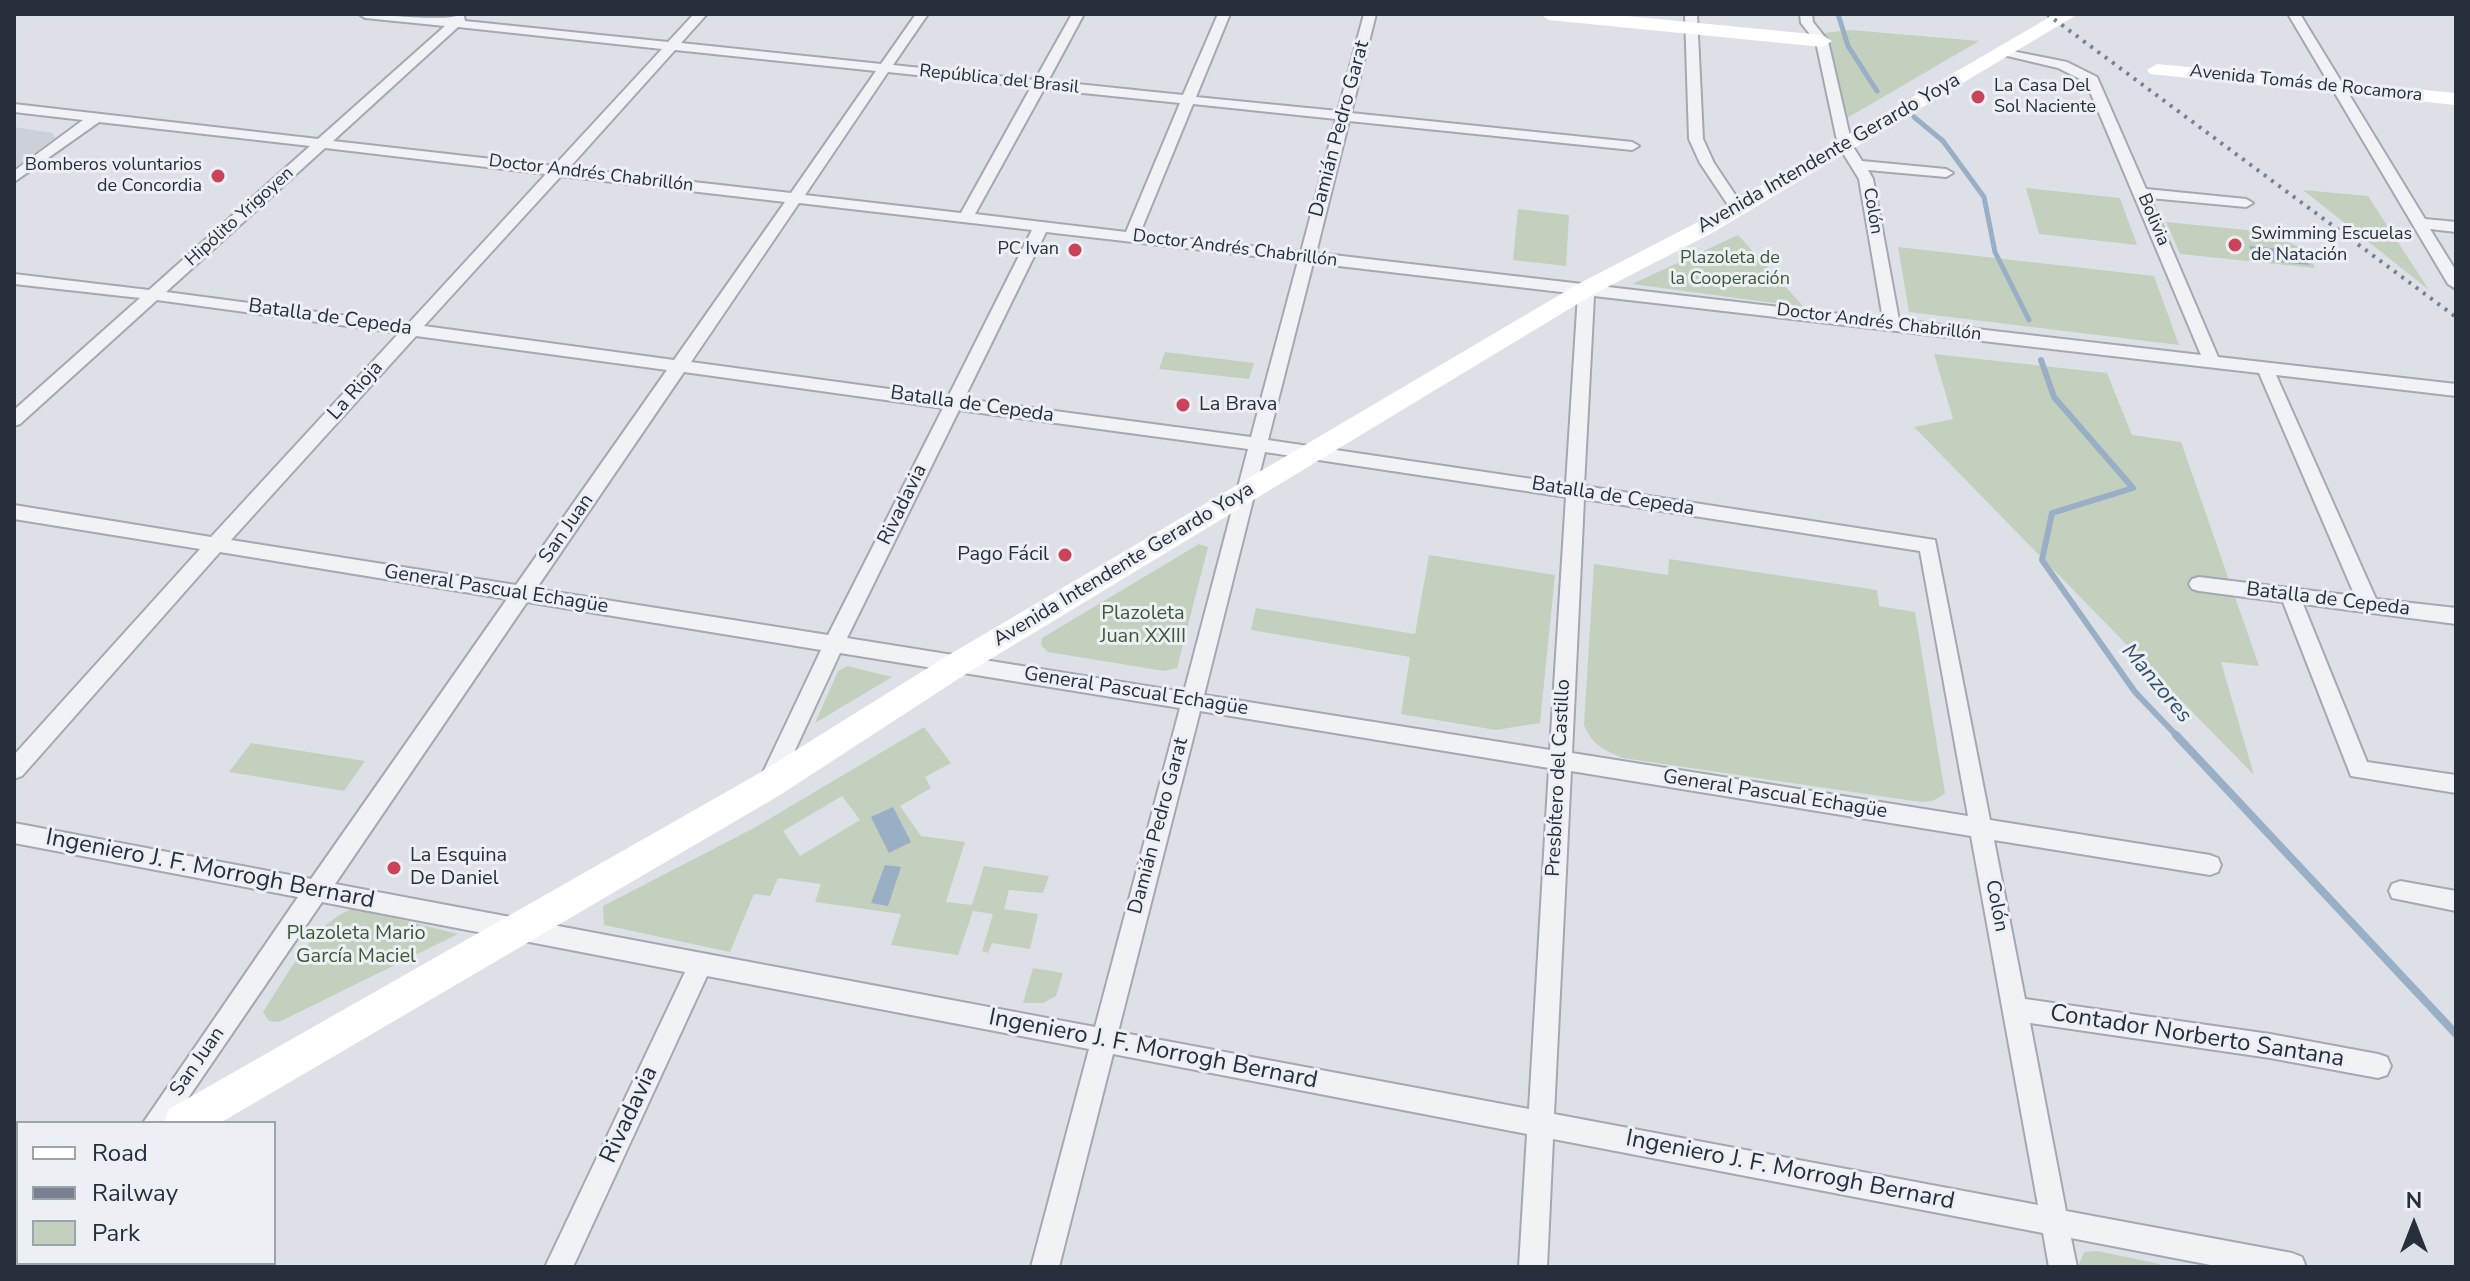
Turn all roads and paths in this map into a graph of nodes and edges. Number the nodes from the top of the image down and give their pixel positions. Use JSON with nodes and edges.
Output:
{"nodes":[{"id":1,"x":365,"y":14,"type":"edge"},
{"id":2,"x":701,"y":14,"type":"edge"},
{"id":3,"x":922,"y":14,"type":"edge"},
{"id":4,"x":1078,"y":14,"type":"edge"},
{"id":5,"x":1224,"y":14,"type":"edge"},
{"id":6,"x":1370,"y":14,"type":"edge"},
{"id":7,"x":1549,"y":14,"type":"edge"},
{"id":8,"x":1806,"y":14,"type":"edge"},
{"id":9,"x":2069,"y":14,"type":"edge"},
{"id":10,"x":2294,"y":14,"type":"edge"},
{"id":11,"x":1595,"y":16,"type":"edge"},
{"id":12,"x":461,"y":19,"type":"edge"},
{"id":13,"x":1690,"y":21,"type":"edge"},
{"id":14,"x":1822,"y":41,"type":"junction"},
{"id":15,"x":674,"y":45,"type":"junction"},
{"id":16,"x":2002,"y":53,"type":"junction"},
{"id":17,"x":885,"y":68,"type":"junction"},
{"id":18,"x":2157,"y":70,"type":"dead end"},
{"id":19,"x":1040,"y":84,"type":"junction"},
{"id":20,"x":2338,"y":88,"type":"junction"},
{"id":21,"x":2456,"y":99,"type":"edge"},
{"id":22,"x":1190,"y":100,"type":"junction"},
{"id":23,"x":14,"y":108,"type":"edge"},
{"id":24,"x":1343,"y":116,"type":"junction"},
{"id":25,"x":95,"y":118,"type":"junction"},
{"id":26,"x":322,"y":144,"type":"junction"},
{"id":27,"x":1845,"y":145,"type":"junction"},
{"id":28,"x":1632,"y":146,"type":"dead end"},
{"id":29,"x":1857,"y":165,"type":"junction"},
{"id":30,"x":558,"y":169,"type":"junction"},
{"id":31,"x":1946,"y":173,"type":"dead end"},
{"id":32,"x":14,"y":178,"type":"edge"},
{"id":33,"x":2142,"y":193,"type":"junction"},
{"id":34,"x":795,"y":199,"type":"junction"},
{"id":35,"x":2246,"y":203,"type":"dead end"},
{"id":36,"x":1737,"y":208,"type":"junction"},
{"id":37,"x":966,"y":218,"type":"junction"},
{"id":38,"x":2419,"y":223,"type":"junction"},
{"id":39,"x":1041,"y":227,"type":"junction"},
{"id":40,"x":2456,"y":227,"type":"edge"},
{"id":41,"x":1131,"y":237,"type":"junction"},
{"id":42,"x":1306,"y":257,"type":"junction"},
{"id":43,"x":14,"y":279,"type":"edge"},
{"id":44,"x":2456,"y":284,"type":"edge"},
{"id":45,"x":1586,"y":289,"type":"junction"},
{"id":46,"x":153,"y":295,"type":"junction"},
{"id":47,"x":1892,"y":325,"type":"junction"},
{"id":48,"x":412,"y":329,"type":"junction"},
{"id":49,"x":2212,"y":362,"type":"junction"},
{"id":50,"x":679,"y":366,"type":"junction"},
{"id":51,"x":2265,"y":368,"type":"junction"},
{"id":52,"x":2456,"y":390,"type":"edge"},
{"id":53,"x":953,"y":403,"type":"junction"},
{"id":54,"x":14,"y":420,"type":"edge"},
{"id":55,"x":1258,"y":444,"type":"junction"},
{"id":56,"x":1314,"y":452,"type":"junction"},
{"id":57,"x":1575,"y":491,"type":"junction"},
{"id":58,"x":1245,"y":494,"type":"junction"},
{"id":59,"x":14,"y":512,"type":"edge"},
{"id":60,"x":215,"y":545,"type":"junction"},
{"id":61,"x":1928,"y":545,"type":"joint"},
{"id":62,"x":2199,"y":584,"type":"dead end"},
{"id":63,"x":522,"y":594,"type":"junction"},
{"id":64,"x":2290,"y":596,"type":"junction"},
{"id":65,"x":2369,"y":605,"type":"junction"},
{"id":66,"x":2455,"y":618,"type":"edge"},
{"id":67,"x":834,"y":644,"type":"junction"},
{"id":68,"x":958,"y":664,"type":"junction"},
{"id":69,"x":1191,"y":701,"type":"junction"},
{"id":70,"x":1560,"y":760,"type":"junction"},
{"id":71,"x":14,"y":770,"type":"edge"},
{"id":72,"x":2456,"y":784,"type":"edge"},
{"id":73,"x":768,"y":785,"type":"junction"},
{"id":74,"x":1981,"y":828,"type":"junction"},
{"id":75,"x":14,"y":833,"type":"edge"},
{"id":76,"x":2210,"y":865,"type":"dead end"},
{"id":77,"x":317,"y":891,"type":"junction"},
{"id":78,"x":2400,"y":891,"type":"dead end"},
{"id":79,"x":2456,"y":901,"type":"edge"},
{"id":80,"x":520,"y":928,"type":"junction"},
{"id":81,"x":701,"y":964,"type":"junction"},
{"id":82,"x":2016,"y":1009,"type":"junction"},
{"id":83,"x":1103,"y":1041,"type":"junction"},
{"id":84,"x":2378,"y":1066,"type":"dead end"},
{"id":85,"x":157,"y":1121,"type":"edge"},
{"id":86,"x":186,"y":1121,"type":"edge"},
{"id":87,"x":1540,"y":1124,"type":"junction"},
{"id":88,"x":2056,"y":1222,"type":"junction"},
{"id":89,"x":559,"y":1267,"type":"edge"},
{"id":90,"x":1045,"y":1267,"type":"edge"},
{"id":91,"x":1533,"y":1267,"type":"edge"},
{"id":92,"x":2063,"y":1267,"type":"edge"},
{"id":93,"x":2292,"y":1267,"type":"edge"}],
"edges":[{"from":1,"to":12,"type":"street","name":"República del Brasil"},
{"from":2,"to":15,"type":"street","name":"La Rioja"},
{"from":3,"to":17,"type":"street","name":"San Juan"},
{"from":4,"to":19,"type":"street"},
{"from":5,"to":22,"type":"street"},
{"from":6,"to":24,"type":"street","name":"Damián Pedro Garat"},
{"from":7,"to":11,"type":"main road"},
{"from":8,"to":14,"type":"street","name":"Colón"},
{"from":9,"to":16,"type":"main road","name":"Avenida Intendente Gerardo Yoya"},
{"from":10,"to":20,"type":"street"},
{"from":11,"to":13,"type":"main road"},
{"from":12,"to":15,"type":"street","name":"República del Brasil"},
{"from":12,"to":26,"type":"street","name":"Hipólito Yrigoyen"},
{"from":13,"to":14,"type":"main road"},
{"from":13,"to":36,"type":"street"},
{"from":14,"to":27,"type":"street","name":"Colón"},
{"from":15,"to":17,"type":"street","name":"República del Brasil"},
{"from":15,"to":30,"type":"street","name":"La Rioja"},
{"from":16,"to":27,"type":"main road","name":"Avenida Intendente Gerardo Yoya"},
{"from":16,"to":33,"type":"street","name":"Bolivia"},
{"from":17,"to":19,"type":"street","name":"República del Brasil"},
{"from":17,"to":34,"type":"street","name":"San Juan"},
{"from":18,"to":20,"type":"main road","name":"Avenida Tomás de Rocamora"},
{"from":19,"to":22,"type":"street","name":"República del Brasil"},
{"from":19,"to":37,"type":"street"},
{"from":20,"to":21,"type":"main road","name":"Avenida Tomás de Rocamora"},
{"from":20,"to":38,"type":"street"},
{"from":22,"to":24,"type":"street","name":"República del Brasil"},
{"from":22,"to":41,"type":"street"},
{"from":23,"to":25,"type":"street","name":"Doctor Andrés Chabrillón"},
{"from":24,"to":28,"type":"street","name":"República del Brasil"},
{"from":24,"to":42,"type":"street","name":"Damián Pedro Garat"},
{"from":25,"to":26,"type":"street","name":"Doctor Andrés Chabrillón"},
{"from":25,"to":32,"type":"street"},
{"from":26,"to":30,"type":"street","name":"Doctor Andrés Chabrillón"},
{"from":26,"to":46,"type":"street","name":"Hipólito Yrigoyen"},
{"from":27,"to":29,"type":"street","name":"Colón"},
{"from":27,"to":36,"type":"main road","name":"Avenida Intendente Gerardo Yoya"},
{"from":29,"to":31,"type":"street"},
{"from":29,"to":47,"type":"street","name":"Colón"},
{"from":30,"to":34,"type":"street","name":"Doctor Andrés Chabrillón"},
{"from":30,"to":48,"type":"street","name":"La Rioja"},
{"from":33,"to":35,"type":"street"},
{"from":33,"to":49,"type":"street","name":"Bolivia"},
{"from":34,"to":37,"type":"street","name":"Doctor Andrés Chabrillón"},
{"from":34,"to":50,"type":"street","name":"San Juan"},
{"from":36,"to":45,"type":"main road","name":"Avenida Intendente Gerardo Yoya"},
{"from":37,"to":39,"type":"street","name":"Doctor Andrés Chabrillón"},
{"from":38,"to":40,"type":"street"},
{"from":38,"to":44,"type":"street"},
{"from":39,"to":41,"type":"street","name":"Doctor Andrés Chabrillón"},
{"from":39,"to":53,"type":"street","name":"Rivadavia"},
{"from":41,"to":42,"type":"street","name":"Doctor Andrés Chabrillón"},
{"from":42,"to":45,"type":"street","name":"Doctor Andrés Chabrillón"},
{"from":42,"to":55,"type":"street","name":"Damián Pedro Garat"},
{"from":43,"to":46,"type":"street","name":"Batalla de Cepeda"},
{"from":45,"to":47,"type":"street","name":"Doctor Andrés Chabrillón"},
{"from":45,"to":56,"type":"main road","name":"Avenida Intendente Gerardo Yoya"},
{"from":45,"to":57,"type":"street","name":"Presbítero del Castillo"},
{"from":46,"to":48,"type":"street","name":"Batalla de Cepeda"},
{"from":46,"to":54,"type":"street","name":"Hipólito Yrigoyen"},
{"from":47,"to":49,"type":"street","name":"Doctor Andrés Chabrillón"},
{"from":48,"to":50,"type":"street","name":"Batalla de Cepeda"},
{"from":48,"to":60,"type":"street","name":"La Rioja"},
{"from":49,"to":51,"type":"street","name":"Doctor Andrés Chabrillón"},
{"from":50,"to":53,"type":"street","name":"Batalla de Cepeda"},
{"from":50,"to":63,"type":"street","name":"San Juan"},
{"from":51,"to":52,"type":"street","name":"Doctor Andrés Chabrillón"},
{"from":51,"to":65,"type":"street"},
{"from":53,"to":55,"type":"street","name":"Batalla de Cepeda"},
{"from":53,"to":67,"type":"street","name":"Rivadavia"},
{"from":55,"to":56,"type":"street","name":"Batalla de Cepeda"},
{"from":55,"to":58,"type":"street","name":"Damián Pedro Garat"},
{"from":56,"to":57,"type":"street","name":"Batalla de Cepeda"},
{"from":56,"to":58,"type":"main road","name":"Avenida Intendente Gerardo Yoya"},
{"from":57,"to":61,"type":"street","name":"Batalla de Cepeda"},
{"from":57,"to":70,"type":"street","name":"Presbítero del Castillo"},
{"from":58,"to":68,"type":"main road","name":"Avenida Intendente Gerardo Yoya"},
{"from":58,"to":69,"type":"street","name":"Damián Pedro Garat"},
{"from":59,"to":60,"type":"street","name":"General Pascual Echagüe"},
{"from":60,"to":63,"type":"street","name":"General Pascual Echagüe"},
{"from":60,"to":71,"type":"street","name":"La Rioja"},
{"from":61,"to":74,"type":"street","name":"Colón"},
{"from":62,"to":64,"type":"street","name":"Batalla de Cepeda"},
{"from":63,"to":67,"type":"street","name":"General Pascual Echagüe"},
{"from":63,"to":77,"type":"street","name":"San Juan"},
{"from":64,"to":65,"type":"street","name":"Batalla de Cepeda"},
{"from":64,"to":72,"type":"street"},
{"from":65,"to":66,"type":"street","name":"Batalla de Cepeda"},
{"from":67,"to":68,"type":"street","name":"General Pascual Echagüe"},
{"from":67,"to":73,"type":"street","name":"Rivadavia"},
{"from":68,"to":69,"type":"street","name":"General Pascual Echagüe"},
{"from":68,"to":73,"type":"main road","name":"Avenida Intendente Gerardo Yoya"},
{"from":69,"to":70,"type":"street","name":"General Pascual Echagüe"},
{"from":69,"to":83,"type":"street","name":"Damián Pedro Garat"},
{"from":70,"to":74,"type":"street","name":"General Pascual Echagüe"},
{"from":70,"to":87,"type":"street","name":"Presbítero del Castillo"},
{"from":73,"to":80,"type":"main road","name":"Avenida Intendente Gerardo Yoya"},
{"from":74,"to":76,"type":"street","name":"General Pascual Echagüe"},
{"from":74,"to":82,"type":"street","name":"Colón"},
{"from":75,"to":77,"type":"street","name":"Ingeniero J. F. Morrogh Bernard"},
{"from":77,"to":80,"type":"street","name":"Ingeniero J. F. Morrogh Bernard"},
{"from":77,"to":85,"type":"street","name":"San Juan"},
{"from":78,"to":79,"type":"street"},
{"from":80,"to":81,"type":"street","name":"Ingeniero J. F. Morrogh Bernard"},
{"from":80,"to":86,"type":"main road","name":"Avenida Intendente Gerardo Yoya"},
{"from":81,"to":83,"type":"street","name":"Ingeniero J. F. Morrogh Bernard"},
{"from":81,"to":89,"type":"street","name":"Rivadavia"},
{"from":82,"to":84,"type":"street","name":"Contador Norberto Santana"},
{"from":82,"to":88,"type":"street","name":"Colón"},
{"from":83,"to":87,"type":"street","name":"Ingeniero J. F. Morrogh Bernard"},
{"from":83,"to":90,"type":"street","name":"Damián Pedro Garat"},
{"from":87,"to":88,"type":"street","name":"Ingeniero J. F. Morrogh Bernard"},
{"from":87,"to":91,"type":"street","name":"Presbítero del Castillo"},
{"from":88,"to":92,"type":"street","name":"Colón"},
{"from":88,"to":93,"type":"street","name":"Ingeniero J. F. Morrogh Bernard"}]}
